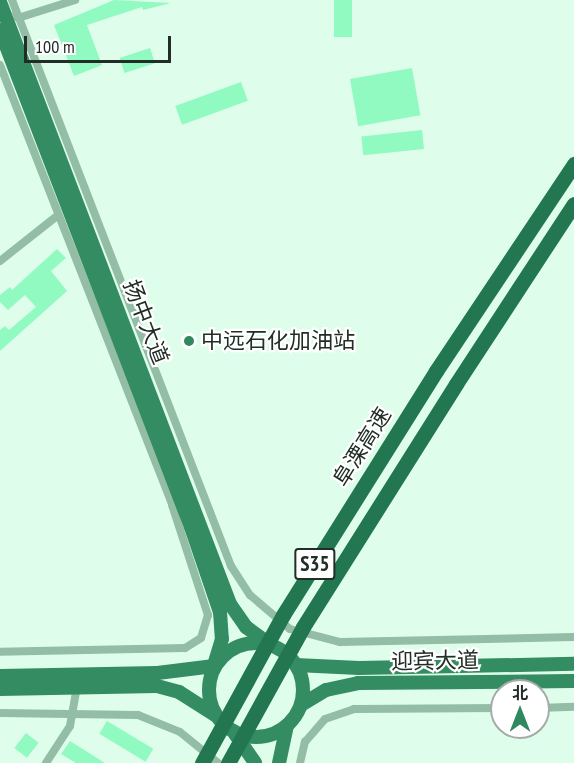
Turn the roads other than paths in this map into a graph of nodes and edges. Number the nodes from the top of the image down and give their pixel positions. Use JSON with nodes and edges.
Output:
{"nodes":[{"id":1,"x":75,"y":0,"type":"edge"},
{"id":2,"x":5,"y":4,"type":"edge"},
{"id":3,"x":18,"y":18,"type":"junction"},
{"id":4,"x":0,"y":30,"type":"edge"},
{"id":5,"x":0,"y":65,"type":"edge"},
{"id":6,"x":574,"y":164,"type":"edge"},
{"id":7,"x":574,"y":204,"type":"edge"},
{"id":8,"x":57,"y":216,"type":"junction"},
{"id":9,"x":0,"y":261,"type":"edge"},
{"id":10,"x":574,"y":637,"type":"edge"},
{"id":11,"x":271,"y":645,"type":"junction"},
{"id":12,"x":0,"y":652,"type":"edge"},
{"id":13,"x":574,"y":664,"type":"edge"},
{"id":14,"x":296,"y":665,"type":"junction"},
{"id":15,"x":214,"y":666,"type":"junction"},
{"id":16,"x":0,"y":676,"type":"edge"},
{"id":17,"x":574,"y":681,"type":"edge"},
{"id":18,"x":77,"y":688,"type":"junction"},
{"id":19,"x":0,"y":689,"type":"edge"},
{"id":20,"x":301,"y":705,"type":"junction"},
{"id":21,"x":574,"y":707,"type":"edge"},
{"id":22,"x":490,"y":708,"type":"edge"},
{"id":23,"x":550,"y":708,"type":"edge"},
{"id":24,"x":75,"y":712,"type":"junction"},
{"id":25,"x":0,"y":713,"type":"edge"},
{"id":26,"x":215,"y":715,"type":"junction"},
{"id":27,"x":287,"y":726,"type":"junction"},
{"id":28,"x":234,"y":733,"type":"junction"},
{"id":29,"x":46,"y":763,"type":"edge"},
{"id":30,"x":202,"y":763,"type":"edge"},
{"id":31,"x":218,"y":763,"type":"edge"},
{"id":32,"x":228,"y":763,"type":"edge"},
{"id":33,"x":255,"y":763,"type":"edge"},
{"id":34,"x":279,"y":763,"type":"edge"},
{"id":35,"x":300,"y":763,"type":"edge"}],
"edges":[{"from":1,"to":3,"type":"street"},
{"from":2,"to":3,"type":"street"},
{"from":2,"to":11,"type":"main road","name":"扬中大道"},
{"from":3,"to":10,"type":"street"},
{"from":4,"to":15,"type":"main road","name":"扬中大道"},
{"from":5,"to":8,"type":"street"},
{"from":6,"to":30,"type":"highway","name":"阜溧高速","number":"S35","bridge":true},
{"from":7,"to":32,"type":"highway","name":"阜溧高速","number":"S35","bridge":true},
{"from":8,"to":9,"type":"street"},
{"from":8,"to":12,"type":"street"},
{"from":11,"to":14,"type":"main road"},
{"from":11,"to":15,"type":"main road"},
{"from":13,"to":14,"type":"main road","name":"迎宾大道"},
{"from":14,"to":20,"type":"main road"},
{"from":15,"to":16,"type":"main road"},
{"from":15,"to":26,"type":"main road"},
{"from":17,"to":20,"type":"main road","name":"迎宾大道"},
{"from":18,"to":19,"type":"main road"},
{"from":18,"to":24,"type":"street"},
{"from":18,"to":26,"type":"main road"},
{"from":20,"to":27,"type":"main road"},
{"from":21,"to":23,"type":"street"},
{"from":22,"to":35,"type":"street"},
{"from":24,"to":25,"type":"street"},
{"from":24,"to":29,"type":"street"},
{"from":24,"to":31,"type":"street"},
{"from":26,"to":28,"type":"main road"},
{"from":27,"to":28,"type":"main road"},
{"from":27,"to":34,"type":"main road"},
{"from":28,"to":33,"type":"main road"}]}
